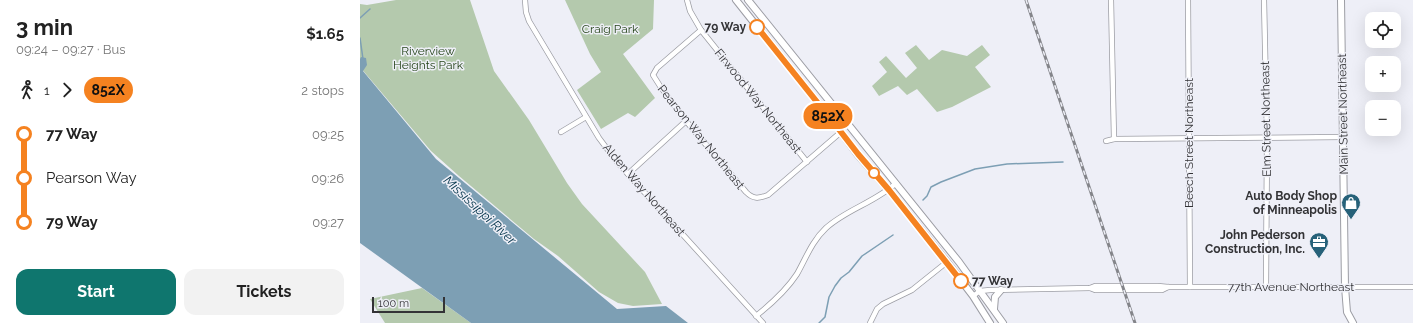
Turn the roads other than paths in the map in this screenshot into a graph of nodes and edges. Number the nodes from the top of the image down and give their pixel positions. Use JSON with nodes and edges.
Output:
{"nodes":[{"id":1,"x":525,"y":0,"type":"edge"},
{"id":2,"x":687,"y":0,"type":"edge"},
{"id":3,"x":736,"y":0,"type":"edge"},
{"id":4,"x":748,"y":0,"type":"edge"},
{"id":5,"x":1111,"y":0,"type":"edge"},
{"id":6,"x":1188,"y":0,"type":"edge"},
{"id":7,"x":1264,"y":0,"type":"edge"},
{"id":8,"x":1341,"y":0,"type":"edge"},
{"id":9,"x":701,"y":30,"type":"junction"},
{"id":10,"x":586,"y":117,"type":"junction"},
{"id":11,"x":686,"y":121,"type":"junction"},
{"id":12,"x":561,"y":132,"type":"dead end"},
{"id":13,"x":841,"y":132,"type":"junction"},
{"id":14,"x":1344,"y":137,"type":"junction"},
{"id":15,"x":1267,"y":138,"type":"junction"},
{"id":16,"x":1114,"y":139,"type":"junction"},
{"id":17,"x":1189,"y":139,"type":"junction"},
{"id":18,"x":1106,"y":141,"type":"dead end"},
{"id":19,"x":807,"y":162,"type":"junction"},
{"id":20,"x":628,"y":174,"type":"junction"},
{"id":21,"x":896,"y":183,"type":"junction"},
{"id":22,"x":889,"y":190,"type":"junction"},
{"id":23,"x":947,"y":262,"type":"junction"},
{"id":24,"x":1190,"y":287,"type":"junction"},
{"id":25,"x":1266,"y":287,"type":"junction"},
{"id":26,"x":1345,"y":287,"type":"junction"},
{"id":27,"x":1413,"y":287,"type":"edge"},
{"id":28,"x":1001,"y":290,"type":"junction"},
{"id":29,"x":980,"y":292,"type":"junction"},
{"id":30,"x":973,"y":296,"type":"junction"},
{"id":31,"x":994,"y":311,"type":"junction"},
{"id":32,"x":756,"y":316,"type":"junction"},
{"id":33,"x":763,"y":323,"type":"edge"},
{"id":34,"x":870,"y":323,"type":"edge"},
{"id":35,"x":990,"y":323,"type":"edge"},
{"id":36,"x":1003,"y":323,"type":"edge"},
{"id":37,"x":1353,"y":323,"type":"edge"}],
"edges":[{"from":1,"to":10,"type":"street","name":"Alden Way Northeast"},
{"from":2,"to":9,"type":"street","name":"Firwood Way Northeast"},
{"from":3,"to":13,"type":"main road"},
{"from":4,"to":21,"type":"main road"},
{"from":5,"to":16,"type":"street"},
{"from":6,"to":17,"type":"street","name":"Beech Street Northeast"},
{"from":7,"to":15,"type":"street","name":"Elm Street Northeast"},
{"from":8,"to":14,"type":"main road","name":"Main Street Northeast"},
{"from":9,"to":11,"type":"street","name":"Pearson Way Northeast"},
{"from":9,"to":19,"type":"street","name":"Firwood Way Northeast"},
{"from":10,"to":12,"type":"street"},
{"from":10,"to":20,"type":"street","name":"Alden Way Northeast"},
{"from":11,"to":19,"type":"street","name":"Pearson Way Northeast"},
{"from":11,"to":20,"type":"street"},
{"from":13,"to":19,"type":"street","name":"Pearson Way Northeast"},
{"from":13,"to":22,"type":"main road"},
{"from":14,"to":15,"type":"street"},
{"from":14,"to":26,"type":"main road","name":"Main Street Northeast"},
{"from":15,"to":17,"type":"street"},
{"from":15,"to":25,"type":"street","name":"Elm Street Northeast"},
{"from":16,"to":17,"type":"street"},
{"from":16,"to":18,"type":"street"},
{"from":17,"to":24,"type":"street","name":"Beech Street Northeast"},
{"from":20,"to":32,"type":"street","name":"Alden Way Northeast"},
{"from":21,"to":22,"type":"street"},
{"from":21,"to":29,"type":"main road"},
{"from":22,"to":23,"type":"main road"},
{"from":22,"to":32,"type":"street"},
{"from":23,"to":30,"type":"main road"},
{"from":23,"to":34,"type":"street"},
{"from":24,"to":25,"type":"street","name":"77th Avenue Northeast"},
{"from":24,"to":28,"type":"street","name":"77th Avenue Northeast"},
{"from":25,"to":26,"type":"street","name":"77th Avenue Northeast"},
{"from":26,"to":27,"type":"street","name":"77th Avenue Northeast"},
{"from":26,"to":37,"type":"main road","name":"Main Street Northeast"},
{"from":28,"to":29,"type":"street","name":"77th Avenue Northeast"},
{"from":28,"to":31,"type":"main road"},
{"from":29,"to":30,"type":"street","name":"77th Avenue Northeast"},
{"from":29,"to":31,"type":"main road"},
{"from":30,"to":35,"type":"main road"},
{"from":31,"to":36,"type":"main road"},
{"from":32,"to":33,"type":"street","name":"Alden Way Northeast"}]}
